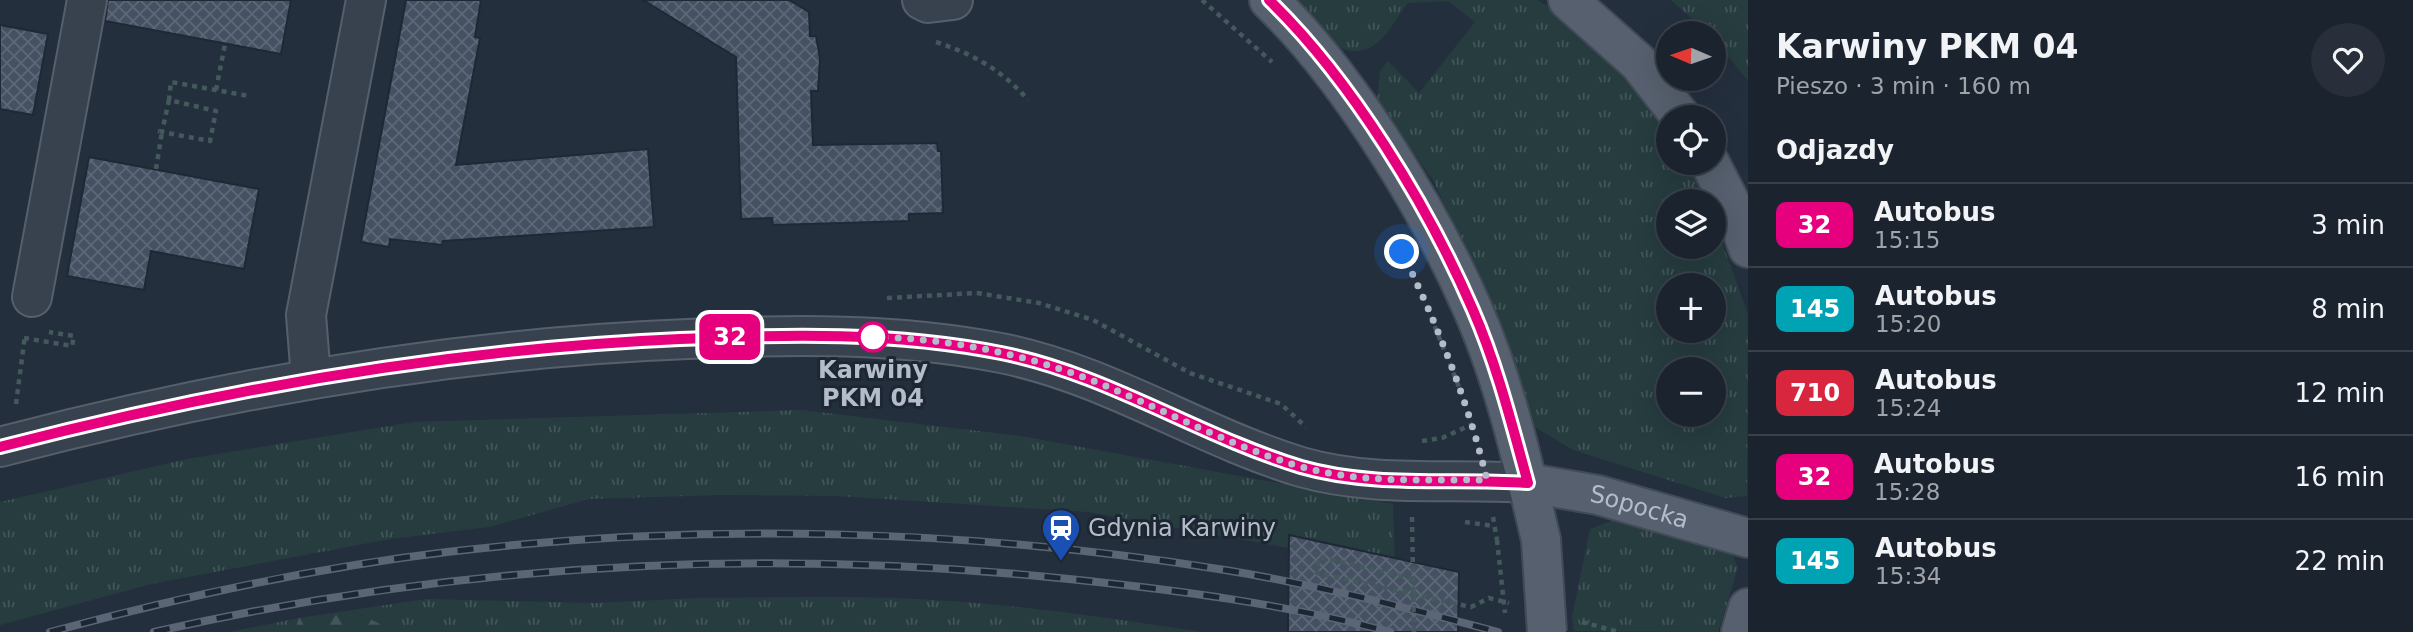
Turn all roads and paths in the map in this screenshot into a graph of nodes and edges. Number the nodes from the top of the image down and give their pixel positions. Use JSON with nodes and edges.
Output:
{"nodes":[{"id":1,"x":87,"y":0,"type":"edge"},
{"id":2,"x":366,"y":0,"type":"edge"},
{"id":3,"x":922,"y":0,"type":"edge"},
{"id":4,"x":953,"y":0,"type":"edge"},
{"id":5,"x":1202,"y":0,"type":"edge"},
{"id":6,"x":1269,"y":0,"type":"edge"},
{"id":7,"x":1568,"y":0,"type":"edge"},
{"id":8,"x":924,"y":38,"type":"dead end"},
{"id":9,"x":225,"y":44,"type":"dead end"},
{"id":10,"x":1274,"y":64,"type":"dead end"},
{"id":11,"x":216,"y":90,"type":"junction"},
{"id":12,"x":249,"y":96,"type":"dead end"},
{"id":13,"x":169,"y":100,"type":"junction"},
{"id":14,"x":1027,"y":100,"type":"dead end"},
{"id":15,"x":1672,"y":105,"type":"edge"},
{"id":16,"x":160,"y":132,"type":"junction"},
{"id":17,"x":156,"y":169,"type":"dead end"},
{"id":18,"x":1716,"y":175,"type":"edge"},
{"id":19,"x":1748,"y":248,"type":"edge"},
{"id":20,"x":32,"y":297,"type":"joint"},
{"id":21,"x":889,"y":298,"type":"dead end"},
{"id":22,"x":1427,"y":305,"type":"dead end"},
{"id":23,"x":311,"y":378,"type":"junction"},
{"id":24,"x":1464,"y":400,"type":"dead end"},
{"id":25,"x":16,"y":404,"type":"dead end"},
{"id":26,"x":1468,"y":412,"type":"dead end"},
{"id":27,"x":1473,"y":424,"type":"junction"},
{"id":28,"x":1316,"y":436,"type":"dead end"},
{"id":29,"x":1417,"y":441,"type":"dead end"},
{"id":30,"x":0,"y":447,"type":"edge"},
{"id":31,"x":1487,"y":480,"type":"junction"},
{"id":32,"x":1528,"y":483,"type":"junction"},
{"id":33,"x":1412,"y":517,"type":"dead end"},
{"id":34,"x":1454,"y":520,"type":"dead end"},
{"id":35,"x":1494,"y":526,"type":"dead end"},
{"id":36,"x":1748,"y":538,"type":"edge"},
{"id":37,"x":1497,"y":540,"type":"dead end"},
{"id":38,"x":1413,"y":579,"type":"junction"},
{"id":39,"x":1514,"y":605,"type":"dead end"},
{"id":40,"x":1506,"y":624,"type":"dead end"},
{"id":41,"x":1562,"y":626,"type":"edge"},
{"id":42,"x":1414,"y":632,"type":"edge"},
{"id":43,"x":1619,"y":632,"type":"edge"}],
"edges":[{"from":1,"to":20,"type":"street"},
{"from":2,"to":23,"type":"street"},
{"from":3,"to":4,"type":"street"},
{"from":5,"to":10,"type":"path"},
{"from":6,"to":32,"type":"main road"},
{"from":7,"to":15,"type":"main road"},
{"from":8,"to":14,"type":"path"},
{"from":9,"to":11,"type":"path"},
{"from":11,"to":12,"type":"path"},
{"from":11,"to":13,"type":"path"},
{"from":13,"to":16,"type":"path"},
{"from":13,"to":16,"type":"path"},
{"from":16,"to":17,"type":"path"},
{"from":18,"to":19,"type":"main road"},
{"from":20,"to":25,"type":"path"},
{"from":21,"to":28,"type":"path"},
{"from":22,"to":24,"type":"path"},
{"from":23,"to":30,"type":"street"},
{"from":23,"to":31,"type":"street"},
{"from":26,"to":27,"type":"path"},
{"from":27,"to":29,"type":"path"},
{"from":27,"to":31,"type":"path"},
{"from":31,"to":32,"type":"street"},
{"from":32,"to":36,"type":"main road","name":"Sopocka"},
{"from":32,"to":41,"type":"main road","bridge":true},
{"from":33,"to":38,"type":"path","bridge":true},
{"from":34,"to":35,"type":"path"},
{"from":37,"to":40,"type":"path","bridge":true},
{"from":38,"to":39,"type":"path"},
{"from":38,"to":42,"type":"path","bridge":true},
{"from":41,"to":43,"type":"path"}]}
